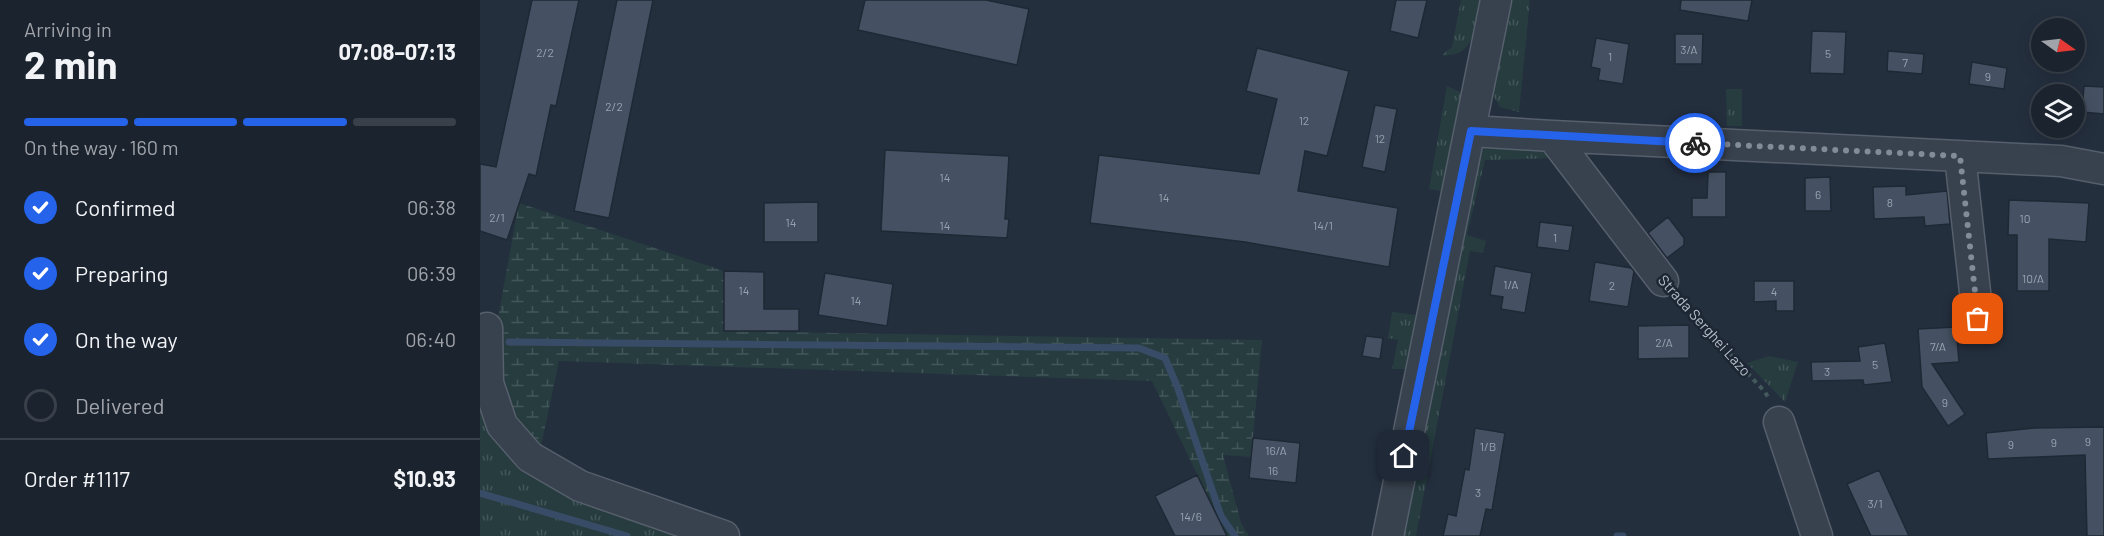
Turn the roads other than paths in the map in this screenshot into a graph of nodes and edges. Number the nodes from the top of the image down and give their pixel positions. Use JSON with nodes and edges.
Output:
{"nodes":[{"id":1,"x":1496,"y":0,"type":"edge"},
{"id":2,"x":1471,"y":131,"type":"junction"},
{"id":3,"x":1552,"y":136,"type":"junction"},
{"id":4,"x":1960,"y":156,"type":"junction"},
{"id":5,"x":2104,"y":170,"type":"edge"},
{"id":6,"x":1663,"y":281,"type":"road end"},
{"id":7,"x":1978,"y":319,"type":"dead end"},
{"id":8,"x":487,"y":328,"type":"dead end"},
{"id":9,"x":1779,"y":422,"type":"road end"},
{"id":10,"x":724,"y":536,"type":"edge"},
{"id":11,"x":1388,"y":536,"type":"edge"},
{"id":12,"x":1816,"y":536,"type":"edge"}],
"edges":[{"from":1,"to":2,"type":"street"},
{"from":2,"to":3,"type":"street"},
{"from":2,"to":11,"type":"street"},
{"from":3,"to":4,"type":"street"},
{"from":3,"to":6,"type":"street","name":"Strada Serghei Lazo"},
{"from":4,"to":5,"type":"street"},
{"from":4,"to":7,"type":"street"},
{"from":8,"to":10,"type":"street"},
{"from":9,"to":12,"type":"street"}]}
